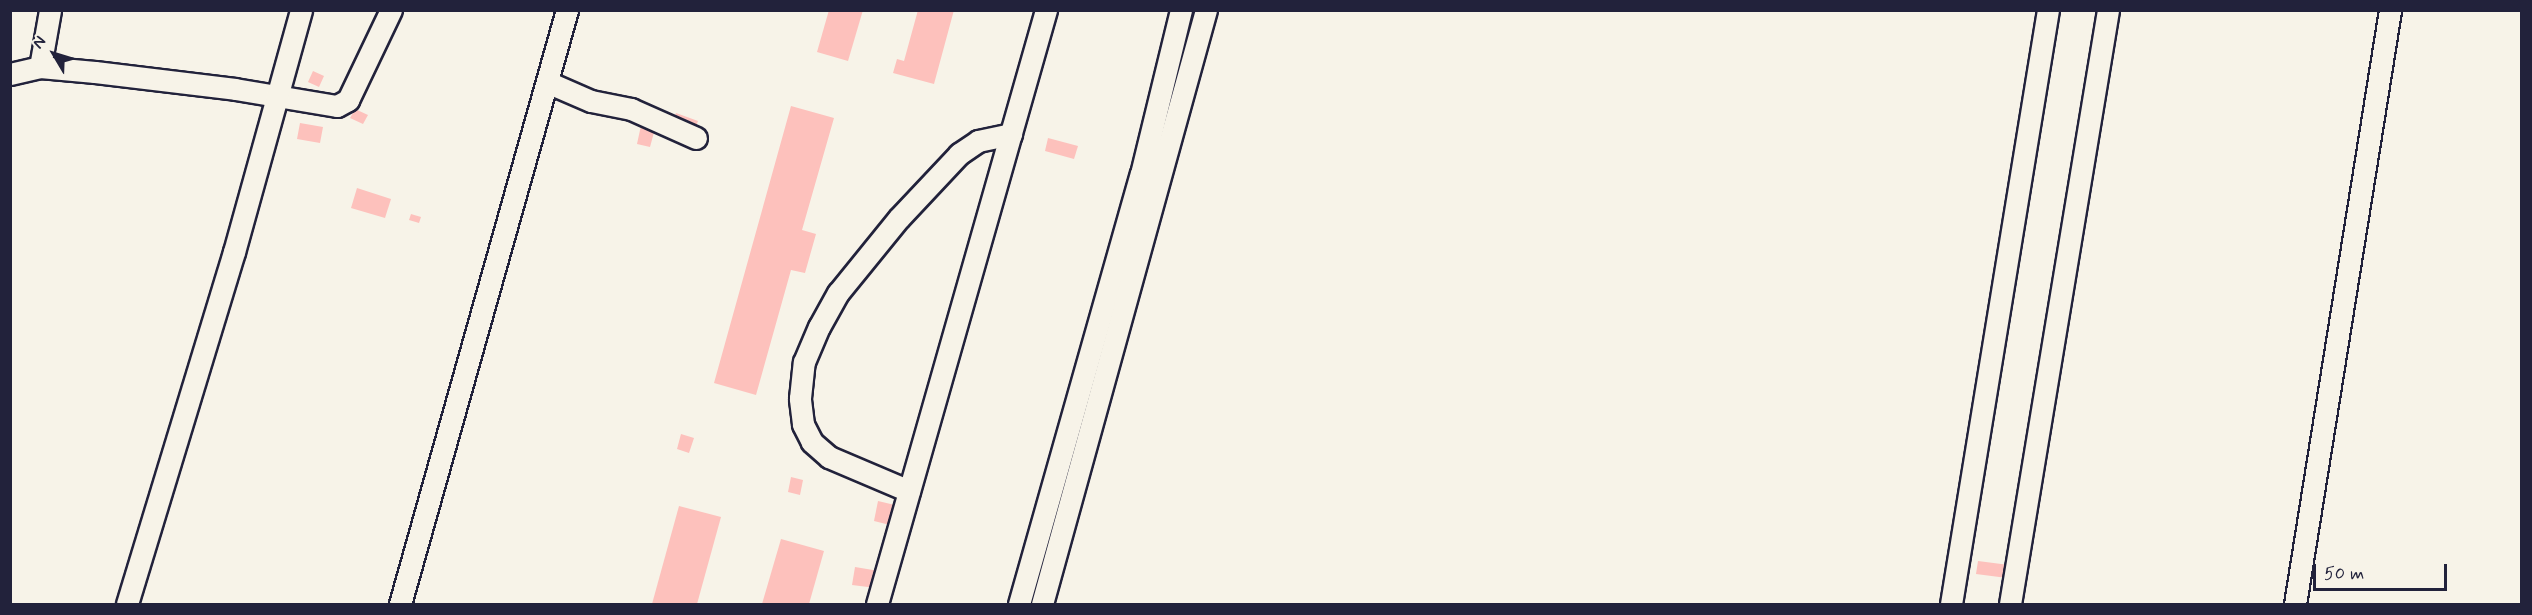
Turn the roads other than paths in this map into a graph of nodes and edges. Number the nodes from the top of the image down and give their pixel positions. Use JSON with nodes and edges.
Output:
{"nodes":[{"id":1,"x":50,"y":10,"type":"edge"},
{"id":2,"x":301,"y":10,"type":"edge"},
{"id":3,"x":391,"y":10,"type":"edge"},
{"id":4,"x":567,"y":10,"type":"edge"},
{"id":5,"x":1046,"y":10,"type":"edge"},
{"id":6,"x":1181,"y":10,"type":"edge"},
{"id":7,"x":1206,"y":10,"type":"edge"},
{"id":8,"x":2048,"y":10,"type":"edge"},
{"id":9,"x":2108,"y":10,"type":"edge"},
{"id":10,"x":2390,"y":10,"type":"edge"},
{"id":11,"x":40,"y":67,"type":"junction"},
{"id":12,"x":10,"y":74,"type":"edge"},
{"id":13,"x":547,"y":82,"type":"junction"},
{"id":14,"x":277,"y":96,"type":"junction"},
{"id":15,"x":1011,"y":134,"type":"junction"},
{"id":16,"x":696,"y":138,"type":"dead end"},
{"id":17,"x":909,"y":491,"type":"junction"},
{"id":18,"x":127,"y":604,"type":"edge"},
{"id":19,"x":400,"y":604,"type":"edge"},
{"id":20,"x":878,"y":604,"type":"edge"},
{"id":21,"x":1019,"y":604,"type":"edge"},
{"id":22,"x":1042,"y":604,"type":"edge"},
{"id":23,"x":1951,"y":604,"type":"edge"},
{"id":24,"x":2010,"y":604,"type":"edge"},
{"id":25,"x":2295,"y":604,"type":"edge"}],
"edges":[{"from":1,"to":11,"type":"street"},
{"from":2,"to":14,"type":"street"},
{"from":3,"to":14,"type":"street"},
{"from":4,"to":13,"type":"street"},
{"from":5,"to":15,"type":"street"},
{"from":6,"to":21,"type":"street"},
{"from":7,"to":22,"type":"street"},
{"from":8,"to":23,"type":"street"},
{"from":9,"to":24,"type":"street"},
{"from":10,"to":25,"type":"street"},
{"from":11,"to":12,"type":"street"},
{"from":11,"to":14,"type":"street"},
{"from":13,"to":16,"type":"street"},
{"from":13,"to":19,"type":"street"},
{"from":14,"to":18,"type":"street"},
{"from":15,"to":17,"type":"street"},
{"from":15,"to":17,"type":"street"},
{"from":17,"to":20,"type":"street"}]}
